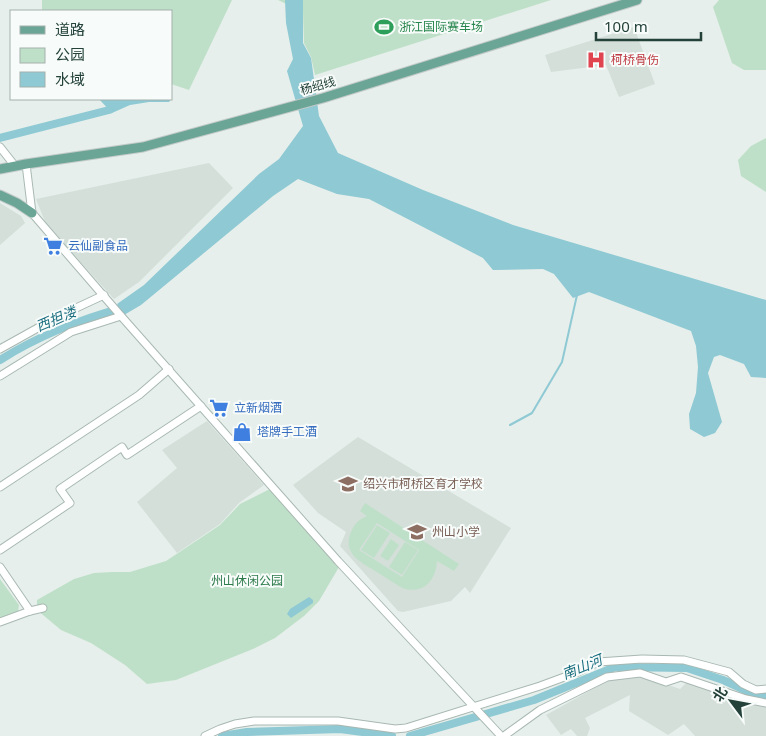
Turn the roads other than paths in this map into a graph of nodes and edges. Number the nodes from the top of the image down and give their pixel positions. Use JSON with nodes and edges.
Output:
{"nodes":[{"id":1,"x":637,"y":0,"type":"edge"},
{"id":2,"x":0,"y":147,"type":"edge"},
{"id":3,"x":26,"y":164,"type":"junction"},
{"id":4,"x":15,"y":166,"type":"junction"},
{"id":5,"x":0,"y":169,"type":"edge"},
{"id":6,"x":0,"y":195,"type":"edge"},
{"id":7,"x":32,"y":213,"type":"junction"},
{"id":8,"x":104,"y":295,"type":"junction"},
{"id":9,"x":121,"y":316,"type":"junction"},
{"id":10,"x":0,"y":349,"type":"edge"},
{"id":11,"x":169,"y":369,"type":"junction"},
{"id":12,"x":0,"y":376,"type":"edge"},
{"id":13,"x":201,"y":406,"type":"junction"},
{"id":14,"x":0,"y":487,"type":"edge"},
{"id":15,"x":0,"y":550,"type":"edge"},
{"id":16,"x":0,"y":567,"type":"edge"},
{"id":17,"x":44,"y":608,"type":"dead end"},
{"id":18,"x":30,"y":611,"type":"junction"},
{"id":19,"x":0,"y":622,"type":"edge"},
{"id":20,"x":642,"y":659,"type":"junction"},
{"id":21,"x":640,"y":672,"type":"junction"},
{"id":22,"x":766,"y":689,"type":"edge"},
{"id":23,"x":766,"y":703,"type":"edge"},
{"id":24,"x":473,"y":707,"type":"junction"},
{"id":25,"x":205,"y":736,"type":"edge"},
{"id":26,"x":502,"y":736,"type":"edge"}],
"edges":[{"from":1,"to":3,"type":"main road","name":"杨绍线"},
{"from":2,"to":4,"type":"street"},
{"from":3,"to":4,"type":"main road","name":"杨绍线"},
{"from":3,"to":7,"type":"street"},
{"from":4,"to":5,"type":"main road","name":"杨绍线"},
{"from":6,"to":7,"type":"main road"},
{"from":7,"to":8,"type":"street"},
{"from":8,"to":9,"type":"street"},
{"from":8,"to":10,"type":"street"},
{"from":9,"to":11,"type":"street"},
{"from":9,"to":12,"type":"street"},
{"from":11,"to":13,"type":"street"},
{"from":11,"to":14,"type":"street"},
{"from":13,"to":15,"type":"street"},
{"from":13,"to":24,"type":"street"},
{"from":16,"to":18,"type":"street"},
{"from":17,"to":18,"type":"street"},
{"from":18,"to":19,"type":"street"},
{"from":20,"to":21,"type":"street"},
{"from":20,"to":22,"type":"street"},
{"from":20,"to":24,"type":"street"},
{"from":21,"to":23,"type":"street"},
{"from":21,"to":26,"type":"street"},
{"from":24,"to":25,"type":"street"},
{"from":24,"to":26,"type":"street"}]}
